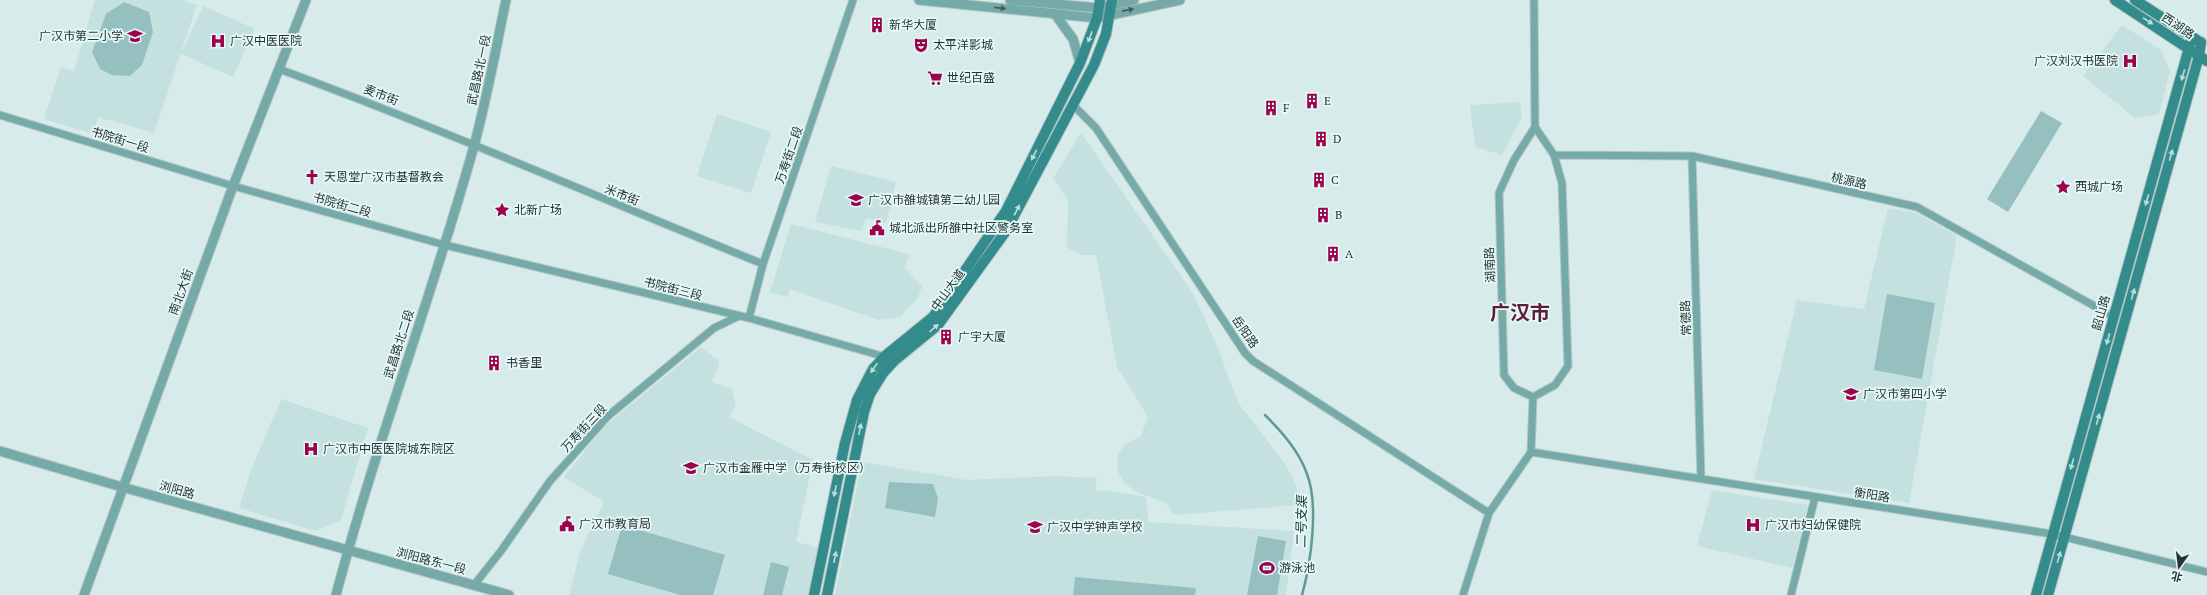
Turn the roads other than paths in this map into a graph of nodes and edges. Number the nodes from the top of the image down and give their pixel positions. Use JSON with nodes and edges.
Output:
{"nodes":[{"id":1,"x":306,"y":0,"type":"edge"},
{"id":2,"x":506,"y":0,"type":"edge"},
{"id":3,"x":853,"y":0,"type":"edge"},
{"id":4,"x":919,"y":0,"type":"edge"},
{"id":5,"x":1010,"y":0,"type":"edge"},
{"id":6,"x":1068,"y":0,"type":"edge"},
{"id":7,"x":1134,"y":0,"type":"edge"},
{"id":8,"x":1180,"y":0,"type":"edge"},
{"id":9,"x":1534,"y":0,"type":"edge"},
{"id":10,"x":2115,"y":0,"type":"edge"},
{"id":11,"x":2135,"y":0,"type":"edge"},
{"id":12,"x":1058,"y":4,"type":"junction"},
{"id":13,"x":1111,"y":6,"type":"edge"},
{"id":14,"x":1099,"y":9,"type":"edge"},
{"id":15,"x":1055,"y":14,"type":"junction"},
{"id":16,"x":2200,"y":42,"type":"edge"},
{"id":17,"x":2190,"y":49,"type":"junction"},
{"id":18,"x":2203,"y":59,"type":"edge"},
{"id":19,"x":1080,"y":63,"type":"junction"},
{"id":20,"x":279,"y":69,"type":"junction"},
{"id":21,"x":1073,"y":105,"type":"junction"},
{"id":22,"x":0,"y":115,"type":"edge"},
{"id":23,"x":1535,"y":127,"type":"junction"},
{"id":24,"x":474,"y":145,"type":"junction"},
{"id":25,"x":1554,"y":155,"type":"junction"},
{"id":26,"x":1692,"y":156,"type":"junction"},
{"id":27,"x":233,"y":186,"type":"junction"},
{"id":28,"x":444,"y":245,"type":"junction"},
{"id":29,"x":763,"y":264,"type":"junction"},
{"id":30,"x":739,"y":316,"type":"junction"},
{"id":31,"x":2114,"y":317,"type":"junction"},
{"id":32,"x":749,"y":318,"type":"junction"},
{"id":33,"x":885,"y":356,"type":"junction"},
{"id":34,"x":894,"y":361,"type":"junction"},
{"id":35,"x":1533,"y":397,"type":"junction"},
{"id":36,"x":0,"y":451,"type":"edge"},
{"id":37,"x":1531,"y":452,"type":"junction"},
{"id":38,"x":1701,"y":479,"type":"junction"},
{"id":39,"x":122,"y":487,"type":"junction"},
{"id":40,"x":1814,"y":497,"type":"junction"},
{"id":41,"x":1489,"y":513,"type":"junction"},
{"id":42,"x":2052,"y":534,"type":"junction"},
{"id":43,"x":2065,"y":537,"type":"junction"},
{"id":44,"x":347,"y":551,"type":"junction"},
{"id":45,"x":2207,"y":572,"type":"edge"},
{"id":46,"x":474,"y":585,"type":"junction"},
{"id":47,"x":84,"y":595,"type":"edge"},
{"id":48,"x":336,"y":595,"type":"edge"},
{"id":49,"x":509,"y":595,"type":"edge"},
{"id":50,"x":814,"y":595,"type":"edge"},
{"id":51,"x":827,"y":595,"type":"edge"},
{"id":52,"x":1463,"y":595,"type":"edge"},
{"id":53,"x":1791,"y":595,"type":"edge"},
{"id":54,"x":2036,"y":595,"type":"edge"},
{"id":55,"x":2048,"y":595,"type":"edge"}],
"edges":[{"from":1,"to":20,"type":"street","name":"南北大街"},
{"from":2,"to":24,"type":"street","name":"武昌路北一段"},
{"from":3,"to":29,"type":"street","name":"万寿街二段"},
{"from":4,"to":15,"type":"street","one_way":true},
{"from":5,"to":12,"type":"street"},
{"from":6,"to":12,"type":"street"},
{"from":7,"to":13,"type":"street"},
{"from":13,"to":8,"type":"street","one_way":true},
{"from":9,"to":23,"type":"street"},
{"from":10,"to":17,"type":"main road","name":"西湖路","one_way":true},
{"from":11,"to":16,"type":"main road","name":"西湖路"},
{"from":12,"to":14,"type":"street"},
{"from":13,"to":14,"type":"street"},
{"from":13,"to":21,"type":"main road","name":"中山大道"},
{"from":14,"to":15,"type":"street"},
{"from":14,"to":19,"type":"main road","name":"中山大道","one_way":true},
{"from":15,"to":19,"type":"street"},
{"from":16,"to":17,"type":"main road","name":"韶山路"},
{"from":16,"to":18,"type":"main road"},
{"from":17,"to":18,"type":"main road","name":"西湖路"},
{"from":17,"to":31,"type":"main road","name":"韶山路","one_way":true},
{"from":43,"to":18,"type":"main road","one_way":true},
{"from":19,"to":33,"type":"main road","name":"中山大道","one_way":true},
{"from":20,"to":24,"type":"street","name":"麦市街"},
{"from":20,"to":27,"type":"street","name":"南北大街"},
{"from":34,"to":21,"type":"main road","name":"中山大道","one_way":true},
{"from":21,"to":41,"type":"street","name":"岳阳路"},
{"from":22,"to":27,"type":"street","name":"书院街一段"},
{"from":23,"to":25,"type":"street"},
{"from":23,"to":35,"type":"street","name":"湖南路"},
{"from":24,"to":28,"type":"street","name":"武昌路北二段"},
{"from":24,"to":29,"type":"street","name":"米市街"},
{"from":25,"to":26,"type":"street","name":"桃源路"},
{"from":25,"to":35,"type":"street"},
{"from":26,"to":31,"type":"street","name":"桃源路"},
{"from":26,"to":38,"type":"street","name":"常德路"},
{"from":27,"to":28,"type":"street","name":"书院街二段"},
{"from":27,"to":39,"type":"street","name":"南北大街"},
{"from":28,"to":30,"type":"street","name":"书院街三段"},
{"from":28,"to":44,"type":"street","name":"武昌路北二段"},
{"from":29,"to":32,"type":"street","name":"万寿街二段"},
{"from":30,"to":32,"type":"street","name":"书院街三段"},
{"from":30,"to":46,"type":"street","name":"万寿街三段"},
{"from":31,"to":42,"type":"main road","name":"韶山路","one_way":true},
{"from":32,"to":33,"type":"street","name":"书院街三段"},
{"from":33,"to":34,"type":"street","name":"书院街三段"},
{"from":33,"to":50,"type":"main road","name":"中山大道","one_way":true},
{"from":51,"to":34,"type":"main road","name":"中山大道","one_way":true},
{"from":35,"to":37,"type":"street"},
{"from":36,"to":39,"type":"street","name":"浏阳路"},
{"from":37,"to":38,"type":"street","name":"衡阳路"},
{"from":37,"to":41,"type":"street"},
{"from":38,"to":40,"type":"street","name":"衡阳路"},
{"from":39,"to":44,"type":"street","name":"浏阳路"},
{"from":39,"to":47,"type":"street","name":"南北大街"},
{"from":40,"to":42,"type":"street","name":"衡阳路"},
{"from":40,"to":53,"type":"street"},
{"from":41,"to":52,"type":"street"},
{"from":42,"to":43,"type":"street","name":"衡阳路"},
{"from":42,"to":54,"type":"main road","name":"韶山路"},
{"from":43,"to":45,"type":"street","name":"衡阳路"},
{"from":55,"to":43,"type":"main road","one_way":true},
{"from":44,"to":46,"type":"street","name":"浏阳路东一段"},
{"from":44,"to":48,"type":"street","name":"武昌路北二段"},
{"from":46,"to":49,"type":"street","name":"浏阳路东一段"}]}
